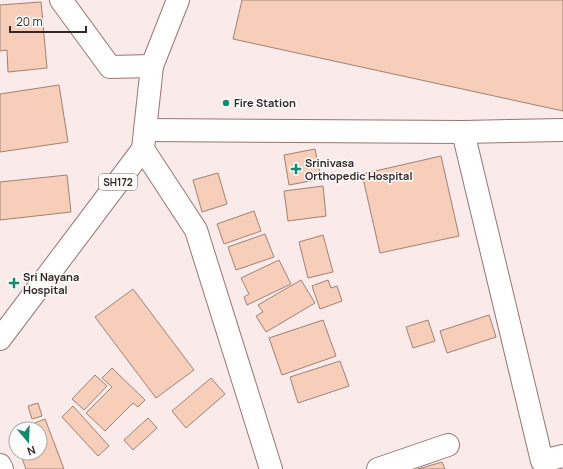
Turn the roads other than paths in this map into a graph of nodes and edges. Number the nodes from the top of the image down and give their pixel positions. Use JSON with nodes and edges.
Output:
{"nodes":[{"id":1,"x":62,"y":0,"type":"edge"},
{"id":2,"x":178,"y":0,"type":"edge"},
{"id":3,"x":152,"y":66,"type":"junction"},
{"id":4,"x":563,"y":130,"type":"edge"},
{"id":5,"x":463,"y":132,"type":"junction"},
{"id":6,"x":144,"y":139,"type":"junction"},
{"id":7,"x":0,"y":339,"type":"edge"},
{"id":8,"x":448,"y":445,"type":"dead end"},
{"id":9,"x":550,"y":462,"type":"edge"},
{"id":10,"x":0,"y":465,"type":"edge"},
{"id":11,"x":2,"y":469,"type":"edge"},
{"id":12,"x":271,"y":469,"type":"edge"},
{"id":13,"x":378,"y":469,"type":"edge"}],
"edges":[{"from":1,"to":3,"type":"street"},
{"from":2,"to":3,"type":"street"},
{"from":3,"to":6,"type":"street"},
{"from":4,"to":5,"type":"street"},
{"from":5,"to":6,"type":"street"},
{"from":5,"to":9,"type":"street"},
{"from":6,"to":7,"type":"street","number":"SH172"},
{"from":6,"to":12,"type":"street"},
{"from":8,"to":13,"type":"street"},
{"from":10,"to":11,"type":"street"}]}
